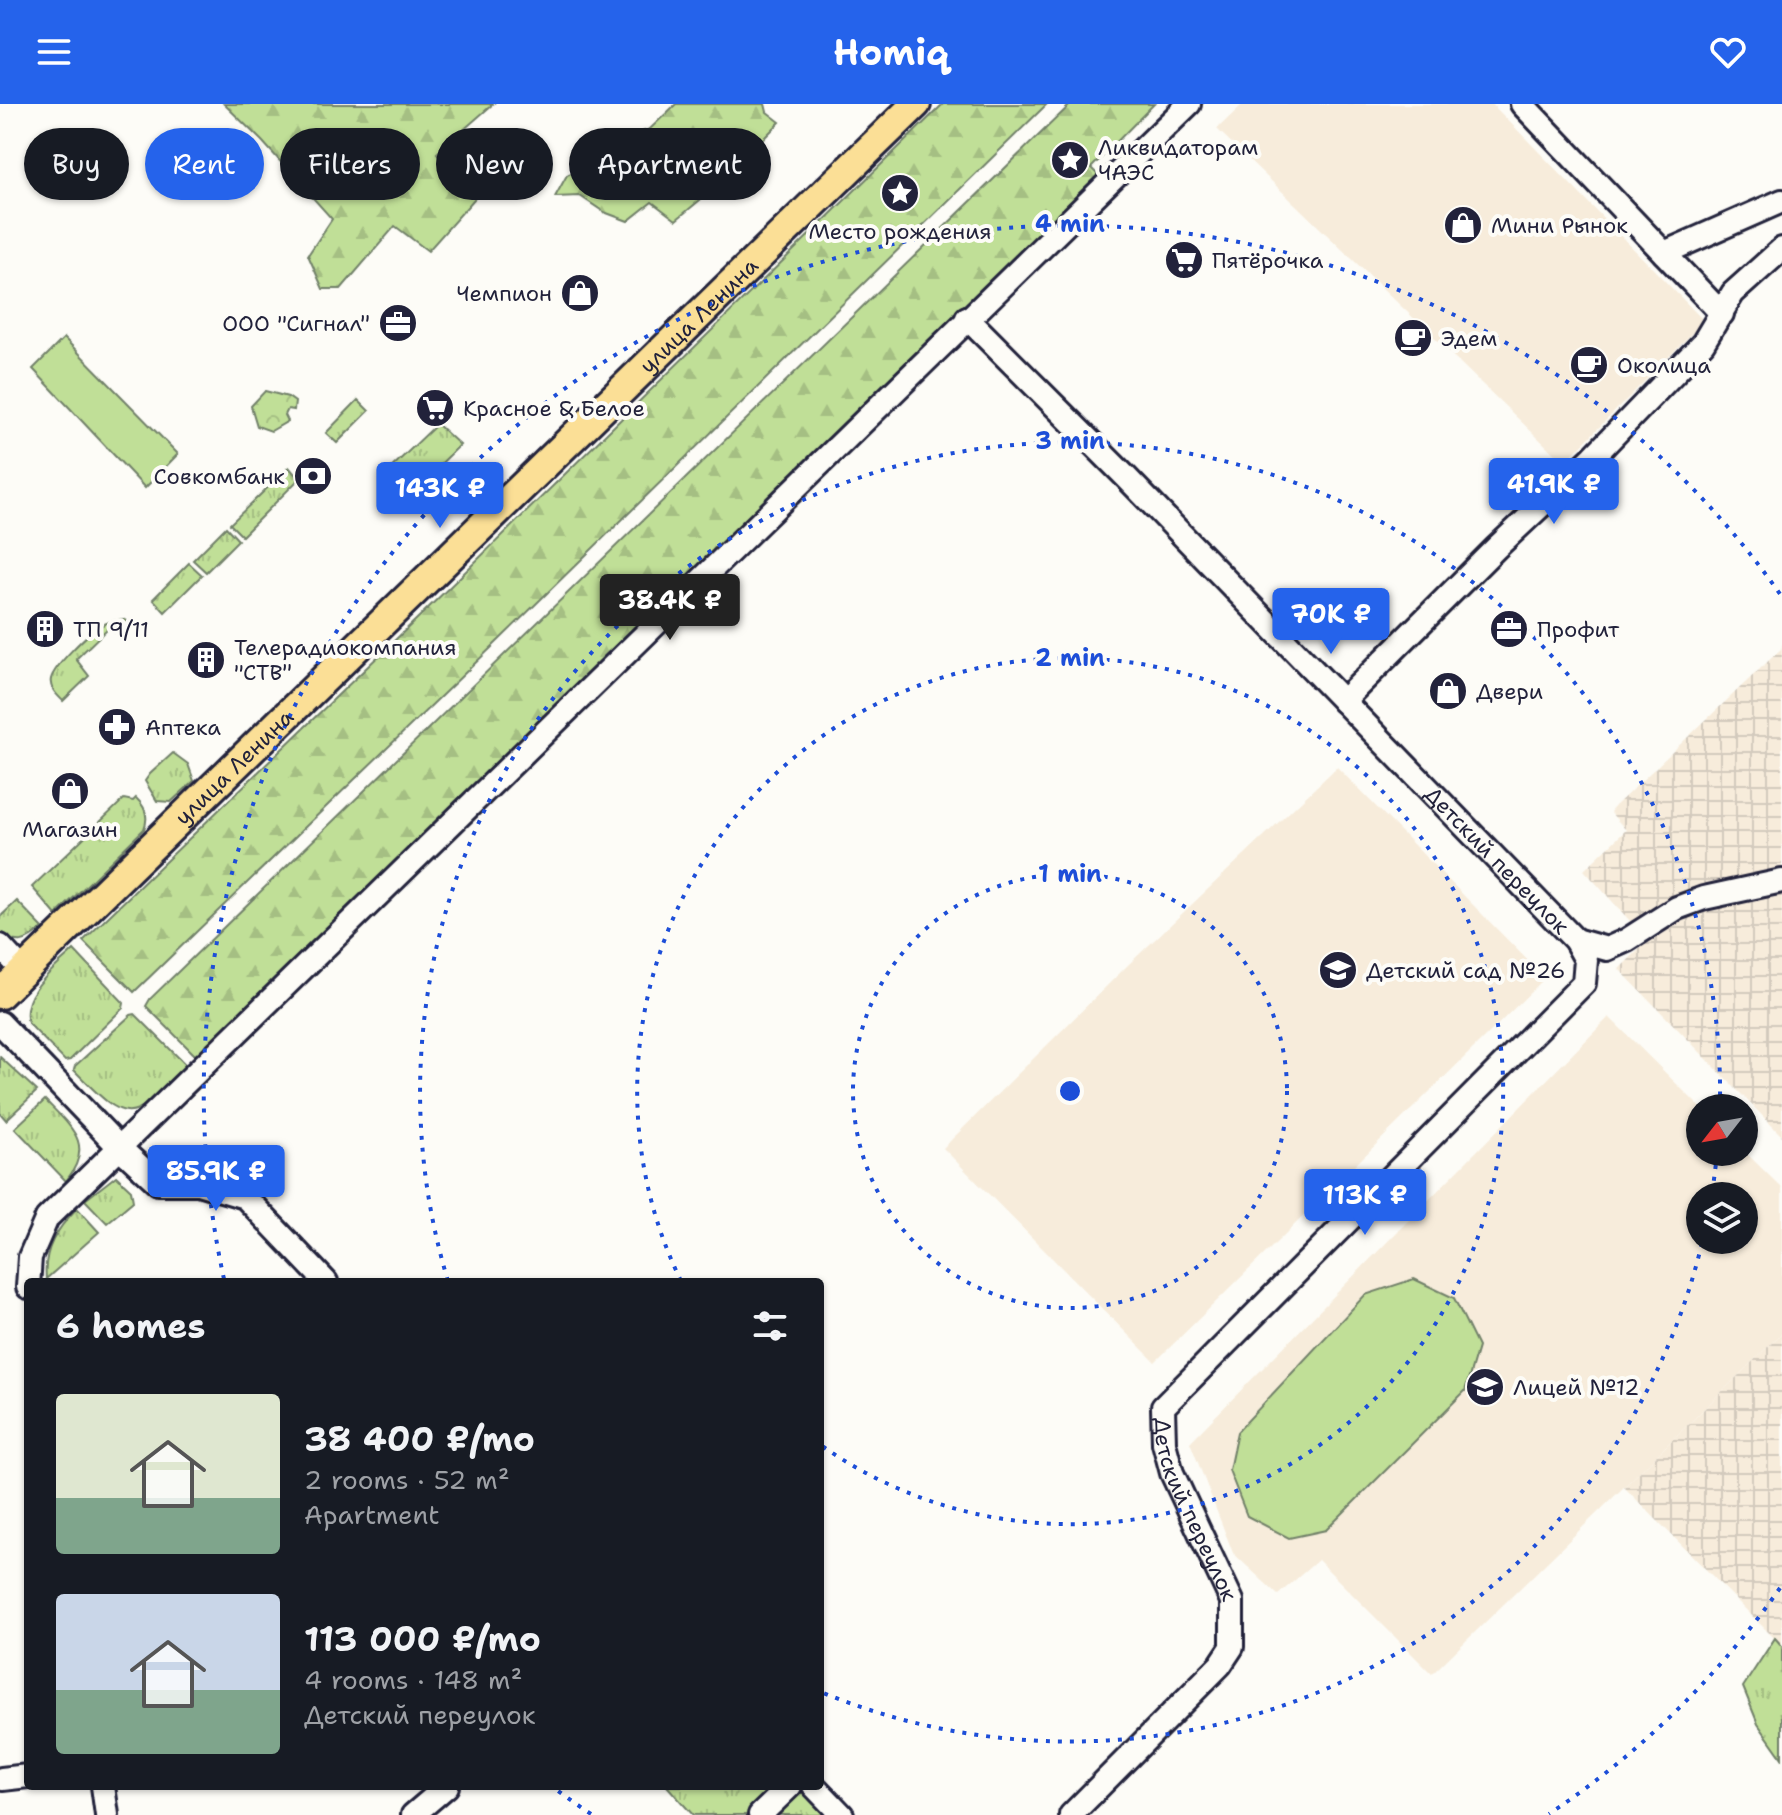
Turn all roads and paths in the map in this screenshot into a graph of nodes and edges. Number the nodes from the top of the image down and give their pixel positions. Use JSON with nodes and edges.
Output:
{"nodes":[{"id":1,"x":916,"y":104,"type":"edge"},
{"id":2,"x":1189,"y":104,"type":"edge"},
{"id":3,"x":1522,"y":104,"type":"edge"},
{"id":4,"x":1782,"y":201,"type":"edge"},
{"id":5,"x":1782,"y":249,"type":"edge"},
{"id":6,"x":1664,"y":253,"type":"junction"},
{"id":7,"x":1722,"y":314,"type":"junction"},
{"id":8,"x":967,"y":318,"type":"junction"},
{"id":9,"x":1343,"y":701,"type":"junction"},
{"id":10,"x":1782,"y":881,"type":"edge"},
{"id":11,"x":1575,"y":940,"type":"junction"},
{"id":12,"x":0,"y":946,"type":"edge"},
{"id":13,"x":24,"y":972,"type":"junction"},
{"id":14,"x":0,"y":994,"type":"edge"},
{"id":15,"x":0,"y":1023,"type":"edge"},
{"id":16,"x":120,"y":1148,"type":"junction"},
{"id":17,"x":29,"y":1278,"type":"edge"},
{"id":18,"x":322,"y":1278,"type":"edge"},
{"id":19,"x":24,"y":1776,"type":"edge"},
{"id":20,"x":2,"y":1779,"type":"edge"},
{"id":21,"x":104,"y":1790,"type":"edge"},
{"id":22,"x":442,"y":1790,"type":"edge"},
{"id":23,"x":786,"y":1790,"type":"edge"},
{"id":24,"x":818,"y":1790,"type":"edge"},
{"id":25,"x":107,"y":1815,"type":"edge"},
{"id":26,"x":413,"y":1815,"type":"edge"},
{"id":27,"x":760,"y":1815,"type":"edge"},
{"id":28,"x":842,"y":1815,"type":"edge"},
{"id":29,"x":1071,"y":1815,"type":"edge"}],
"edges":[{"from":1,"to":13,"type":"main road","name":"улица Ленина"},
{"from":2,"to":8,"type":"street"},
{"from":3,"to":6,"type":"street"},
{"from":4,"to":6,"type":"street"},
{"from":5,"to":7,"type":"street"},
{"from":6,"to":7,"type":"street"},
{"from":7,"to":9,"type":"street"},
{"from":8,"to":9,"type":"street","name":"Детский переулок"},
{"from":8,"to":16,"type":"street"},
{"from":9,"to":11,"type":"street","name":"Детский переулок"},
{"from":10,"to":11,"type":"street"},
{"from":11,"to":29,"type":"street","name":"Детский переулок"},
{"from":12,"to":13,"type":"street"},
{"from":13,"to":14,"type":"main road","name":"улица Ленина"},
{"from":15,"to":16,"type":"street"},
{"from":16,"to":17,"type":"street"},
{"from":16,"to":18,"type":"street"},
{"from":19,"to":20,"type":"street"},
{"from":21,"to":25,"type":"street"},
{"from":22,"to":26,"type":"street"},
{"from":23,"to":27,"type":"street"},
{"from":24,"to":28,"type":"street"}]}
